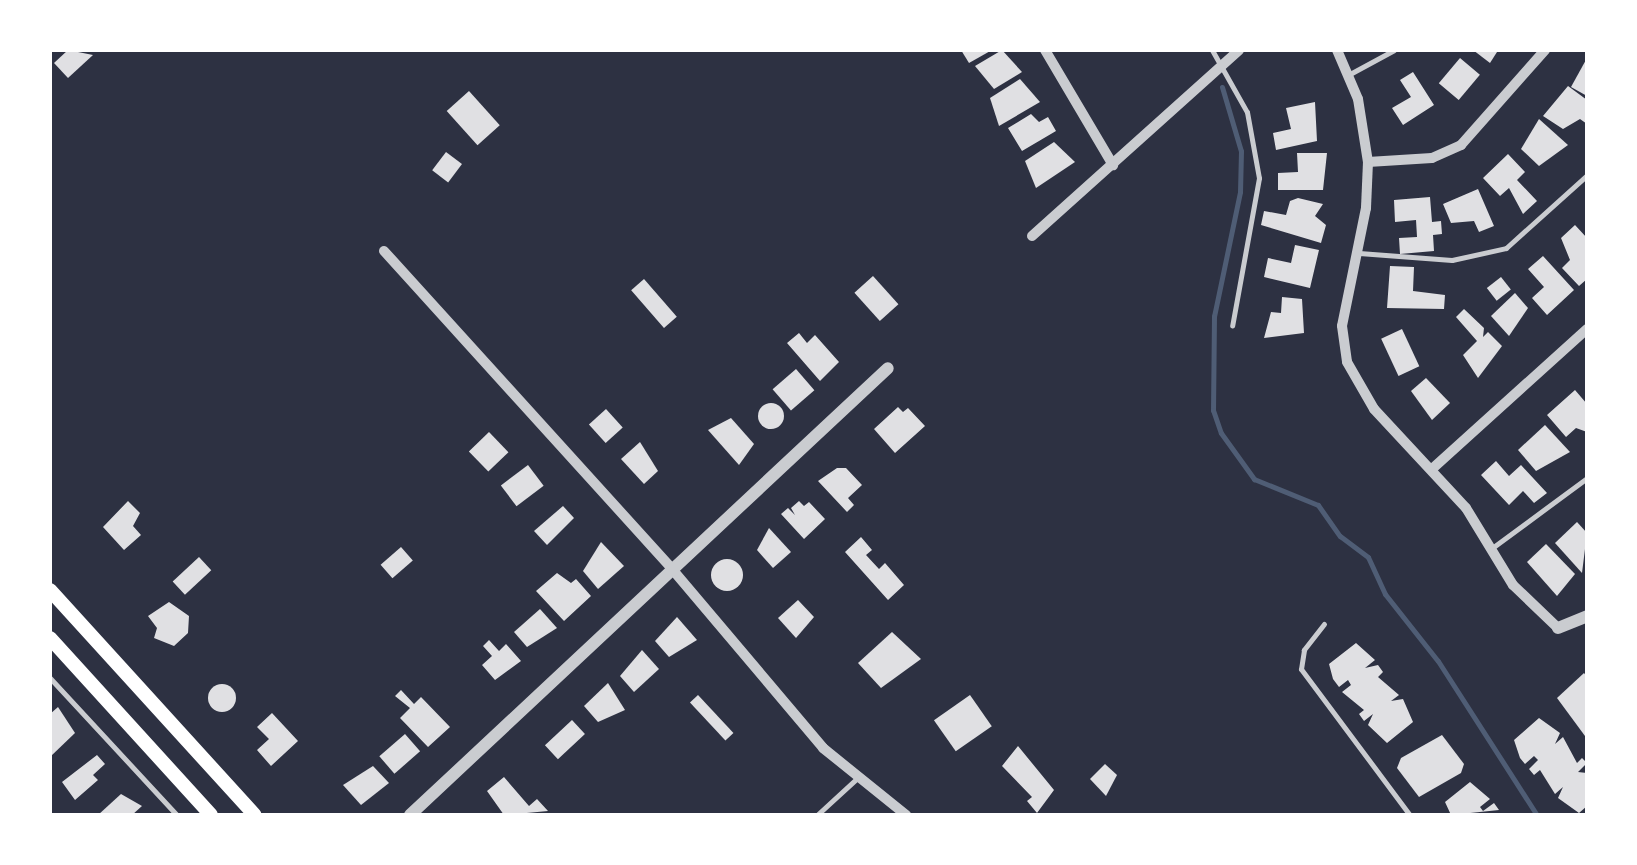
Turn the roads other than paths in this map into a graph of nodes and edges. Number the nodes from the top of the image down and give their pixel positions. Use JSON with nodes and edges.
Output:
{"nodes":[{"id":1,"x":1045,"y":50,"type":"edge"},
{"id":2,"x":1212,"y":50,"type":"edge"},
{"id":3,"x":1239,"y":50,"type":"edge"},
{"id":4,"x":1337,"y":50,"type":"edge"},
{"id":5,"x":1394,"y":50,"type":"edge"},
{"id":6,"x":1546,"y":50,"type":"edge"},
{"id":7,"x":1221,"y":66,"type":"junction"},
{"id":8,"x":1348,"y":74,"type":"junction"},
{"id":9,"x":1368,"y":162,"type":"junction"},
{"id":10,"x":1112,"y":164,"type":"junction"},
{"id":11,"x":1587,"y":175,"type":"edge"},
{"id":12,"x":1032,"y":236,"type":"dead end"},
{"id":13,"x":384,"y":251,"type":"dead end"},
{"id":14,"x":1358,"y":253,"type":"junction"},
{"id":15,"x":1232,"y":326,"type":"dead end"},
{"id":16,"x":1587,"y":329,"type":"edge"},
{"id":17,"x":888,"y":368,"type":"dead end"},
{"id":18,"x":1432,"y":469,"type":"junction"},
{"id":19,"x":1587,"y":478,"type":"edge"},
{"id":20,"x":1492,"y":548,"type":"junction"},
{"id":21,"x":672,"y":569,"type":"junction"},
{"id":22,"x":53,"y":600,"type":"edge"},
{"id":23,"x":1587,"y":616,"type":"edge"},
{"id":24,"x":1324,"y":624,"type":"dead end"},
{"id":25,"x":1558,"y":628,"type":"joint"},
{"id":26,"x":50,"y":638,"type":"edge"},
{"id":27,"x":50,"y":678,"type":"edge"},
{"id":28,"x":856,"y":780,"type":"junction"},
{"id":29,"x":177,"y":815,"type":"edge"},
{"id":30,"x":211,"y":815,"type":"edge"},
{"id":31,"x":255,"y":815,"type":"edge"},
{"id":32,"x":410,"y":815,"type":"edge"},
{"id":33,"x":817,"y":815,"type":"edge"},
{"id":34,"x":906,"y":815,"type":"edge"},
{"id":35,"x":1410,"y":815,"type":"edge"}],
"edges":[{"from":1,"to":10,"type":"street"},
{"from":2,"to":7,"type":"lane"},
{"from":3,"to":7,"type":"street"},
{"from":4,"to":8,"type":"street"},
{"from":5,"to":8,"type":"lane"},
{"from":6,"to":9,"type":"street"},
{"from":7,"to":10,"type":"street"},
{"from":7,"to":15,"type":"lane"},
{"from":8,"to":9,"type":"street"},
{"from":9,"to":14,"type":"street"},
{"from":10,"to":12,"type":"street"},
{"from":11,"to":14,"type":"lane"},
{"from":13,"to":21,"type":"street"},
{"from":14,"to":18,"type":"street"},
{"from":16,"to":18,"type":"street"},
{"from":17,"to":21,"type":"street"},
{"from":18,"to":20,"type":"street"},
{"from":19,"to":20,"type":"lane"},
{"from":20,"to":25,"type":"street"},
{"from":21,"to":28,"type":"street"},
{"from":21,"to":32,"type":"street"},
{"from":22,"to":31,"type":"main road"},
{"from":23,"to":25,"type":"street"},
{"from":24,"to":35,"type":"lane"},
{"from":26,"to":30,"type":"main road"},
{"from":27,"to":29,"type":"lane"},
{"from":28,"to":33,"type":"lane"},
{"from":28,"to":34,"type":"street"}]}
